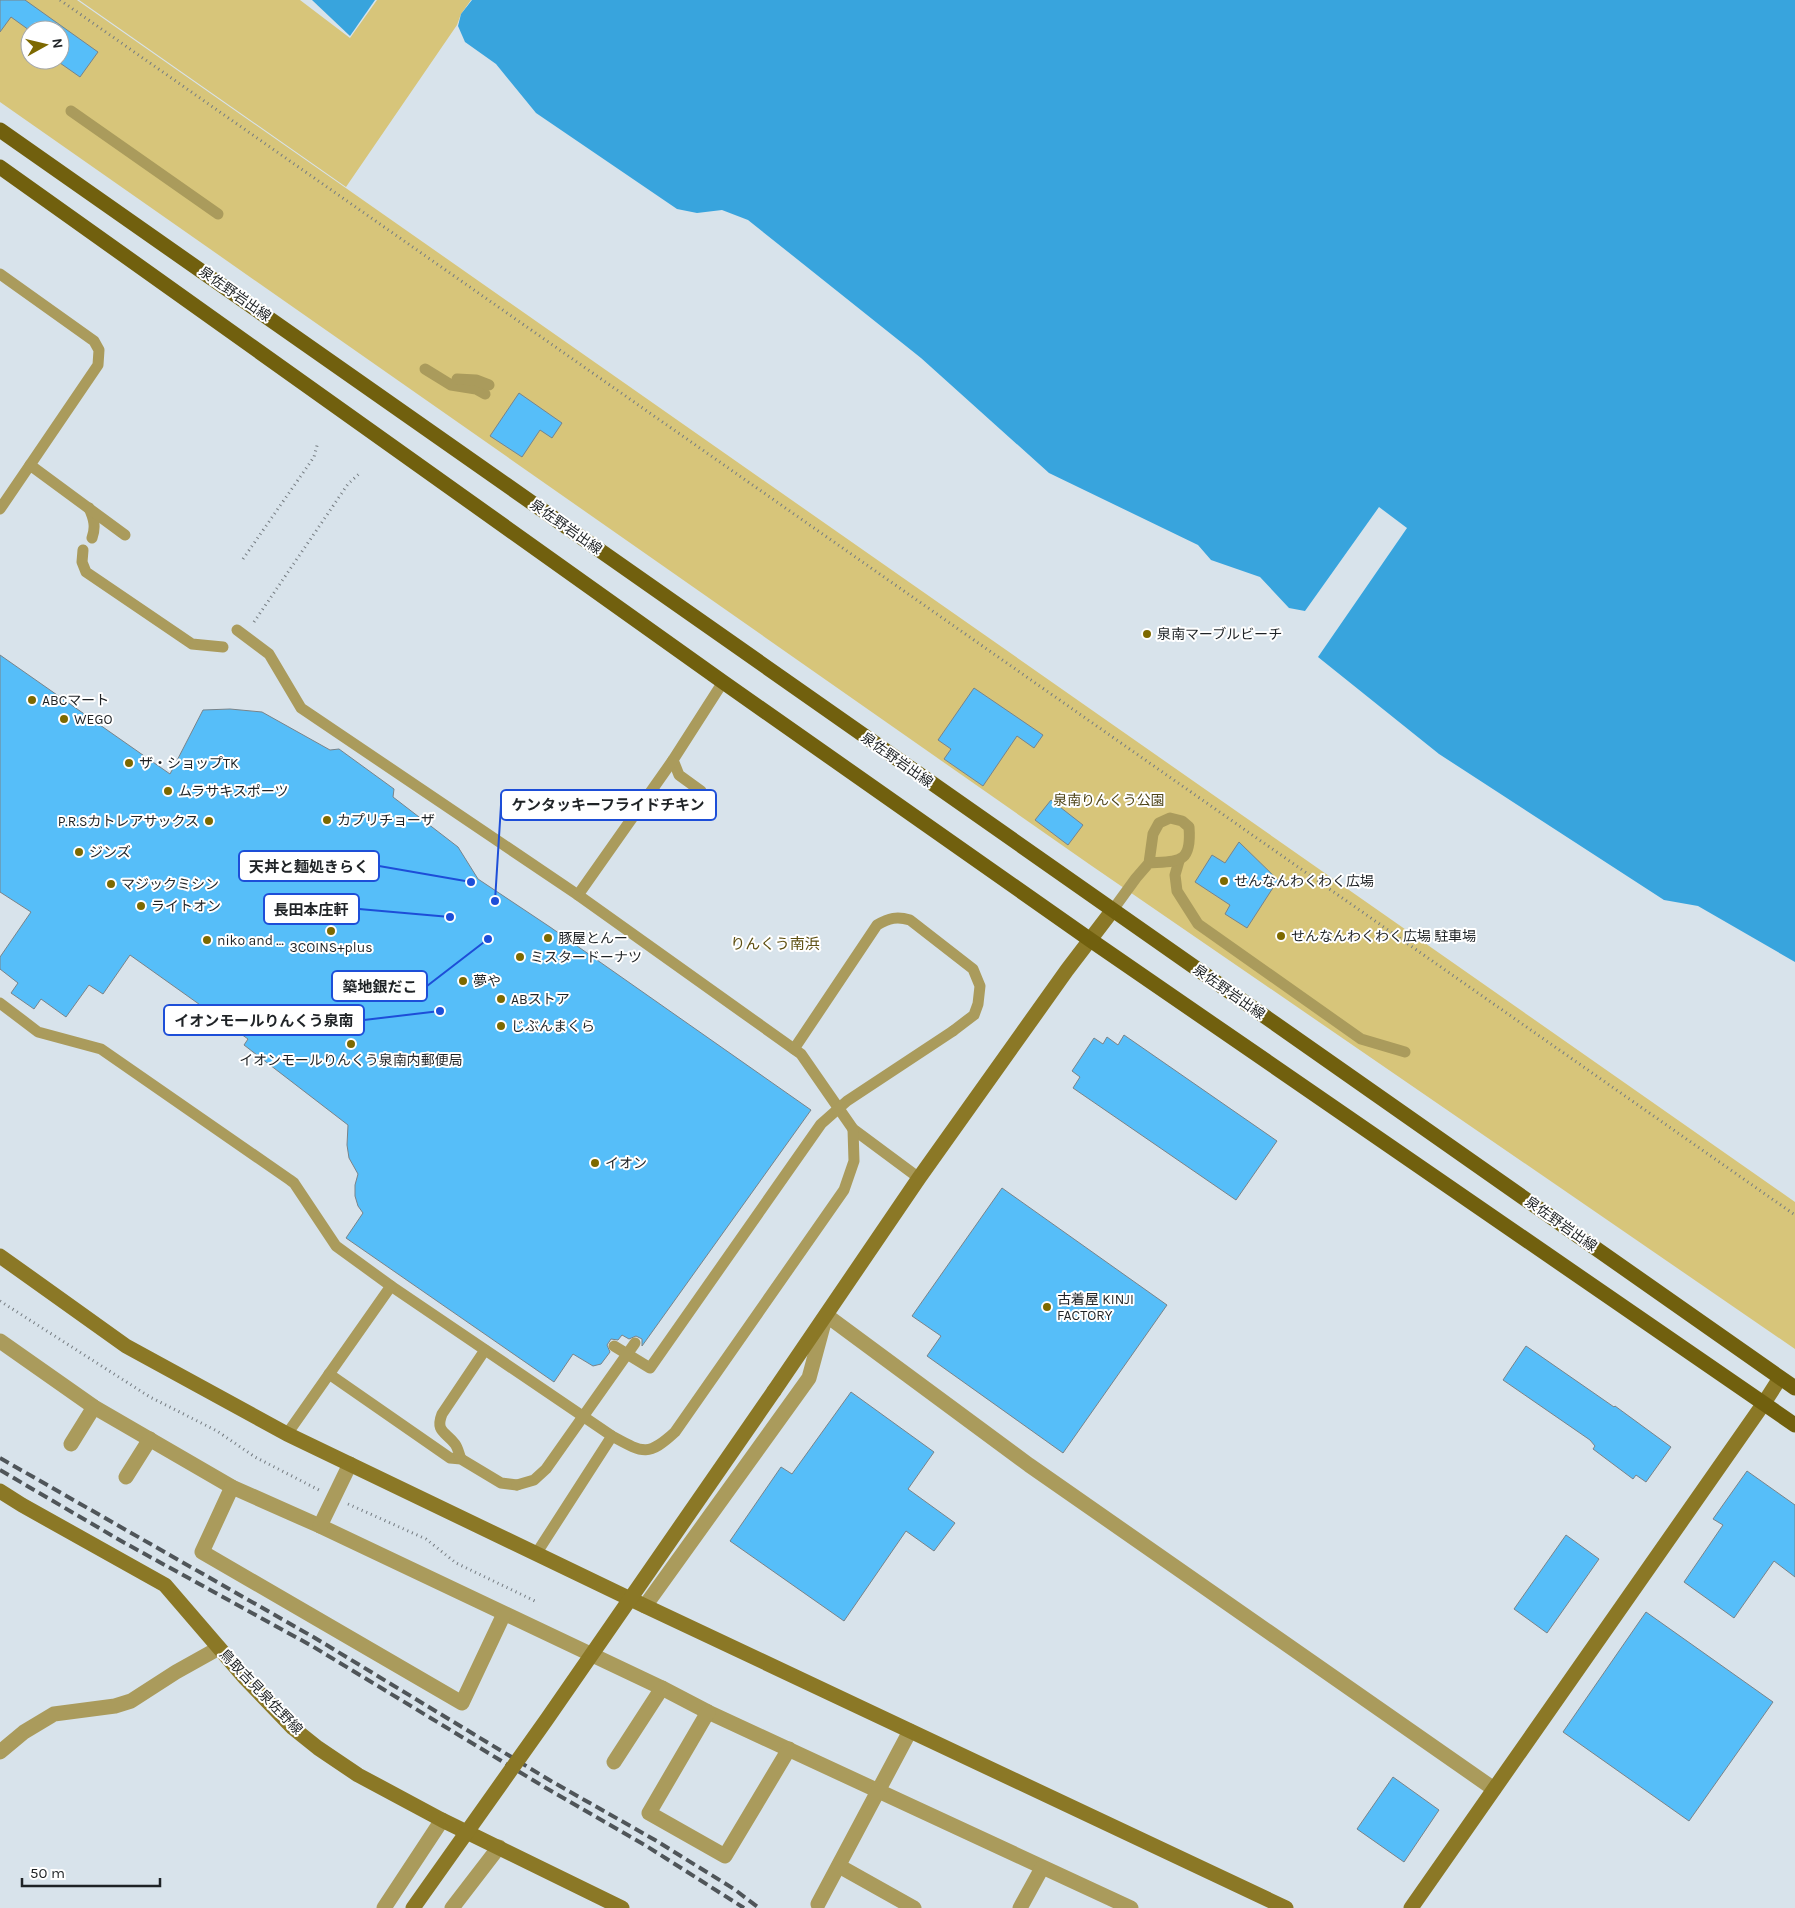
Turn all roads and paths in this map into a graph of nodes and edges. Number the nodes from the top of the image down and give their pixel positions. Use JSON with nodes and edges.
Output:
{"nodes":[{"id":1,"x":60,"y":0,"type":"edge"},
{"id":2,"x":69,"y":114,"type":"dead end"},
{"id":3,"x":0,"y":130,"type":"edge"},
{"id":4,"x":0,"y":168,"type":"edge"},
{"id":5,"x":215,"y":217,"type":"dead end"},
{"id":6,"x":0,"y":274,"type":"edge"},
{"id":7,"x":428,"y":366,"type":"dead end"},
{"id":8,"x":487,"y":389,"type":"dead end"},
{"id":9,"x":318,"y":442,"type":"dead end"},
{"id":10,"x":30,"y":465,"type":"junction"},
{"id":11,"x":360,"y":473,"type":"dead end"},
{"id":12,"x":89,"y":508,"type":"junction"},
{"id":13,"x":0,"y":509,"type":"edge"},
{"id":14,"x":125,"y":535,"type":"dead end"},
{"id":15,"x":92,"y":538,"type":"dead end"},
{"id":16,"x":83,"y":550,"type":"dead end"},
{"id":17,"x":243,"y":559,"type":"dead end"},
{"id":18,"x":254,"y":622,"type":"dead end"},
{"id":19,"x":238,"y":630,"type":"dead end"},
{"id":20,"x":224,"y":647,"type":"dead end"},
{"id":21,"x":723,"y":682,"type":"junction"},
{"id":22,"x":673,"y":760,"type":"junction"},
{"id":23,"x":701,"y":791,"type":"dead end"},
{"id":24,"x":1179,"y":861,"type":"junction"},
{"id":25,"x":1149,"y":863,"type":"junction"},
{"id":26,"x":578,"y":895,"type":"junction"},
{"id":27,"x":1112,"y":911,"type":"junction"},
{"id":28,"x":1089,"y":939,"type":"junction"},
{"id":29,"x":0,"y":1003,"type":"edge"},
{"id":30,"x":794,"y":1049,"type":"junction"},
{"id":31,"x":1405,"y":1052,"type":"dead end"},
{"id":32,"x":853,"y":1129,"type":"junction"},
{"id":33,"x":919,"y":1178,"type":"junction"},
{"id":34,"x":1795,"y":1215,"type":"edge"},
{"id":35,"x":0,"y":1256,"type":"edge"},
{"id":36,"x":391,"y":1286,"type":"junction"},
{"id":37,"x":0,"y":1301,"type":"edge"},
{"id":38,"x":826,"y":1315,"type":"junction"},
{"id":39,"x":0,"y":1341,"type":"edge"},
{"id":40,"x":635,"y":1343,"type":"dead end"},
{"id":41,"x":614,"y":1346,"type":"dead end"},
{"id":42,"x":485,"y":1350,"type":"junction"},
{"id":43,"x":329,"y":1374,"type":"junction"},
{"id":44,"x":1780,"y":1378,"type":"junction"},
{"id":45,"x":1795,"y":1388,"type":"edge"},
{"id":46,"x":1764,"y":1403,"type":"junction"},
{"id":47,"x":94,"y":1406,"type":"junction"},
{"id":48,"x":1795,"y":1425,"type":"edge"},
{"id":49,"x":288,"y":1434,"type":"junction"},
{"id":50,"x":612,"y":1436,"type":"junction"},
{"id":51,"x":150,"y":1439,"type":"junction"},
{"id":52,"x":71,"y":1444,"type":"dead end"},
{"id":53,"x":461,"y":1459,"type":"junction"},
{"id":54,"x":350,"y":1464,"type":"junction"},
{"id":55,"x":126,"y":1477,"type":"dead end"},
{"id":56,"x":232,"y":1487,"type":"junction"},
{"id":57,"x":0,"y":1491,"type":"edge"},
{"id":58,"x":334,"y":1498,"type":"junction"},
{"id":59,"x":320,"y":1526,"type":"junction"},
{"id":60,"x":536,"y":1554,"type":"junction"},
{"id":61,"x":537,"y":1602,"type":"dead end"},
{"id":62,"x":645,"y":1606,"type":"junction"},
{"id":63,"x":504,"y":1614,"type":"junction"},
{"id":64,"x":219,"y":1648,"type":"junction"},
{"id":65,"x":662,"y":1688,"type":"junction"},
{"id":66,"x":708,"y":1712,"type":"junction"},
{"id":67,"x":910,"y":1731,"type":"junction"},
{"id":68,"x":789,"y":1749,"type":"junction"},
{"id":69,"x":0,"y":1752,"type":"edge"},
{"id":70,"x":614,"y":1762,"type":"dead end"},
{"id":71,"x":1494,"y":1789,"type":"junction"},
{"id":72,"x":879,"y":1791,"type":"junction"},
{"id":73,"x":442,"y":1820,"type":"junction"},
{"id":74,"x":499,"y":1847,"type":"junction"},
{"id":75,"x":839,"y":1866,"type":"junction"},
{"id":76,"x":1042,"y":1868,"type":"junction"},
{"id":77,"x":818,"y":1904,"type":"dead end"},
{"id":78,"x":384,"y":1908,"type":"edge"},
{"id":79,"x":413,"y":1908,"type":"edge"},
{"id":80,"x":452,"y":1908,"type":"edge"},
{"id":81,"x":622,"y":1908,"type":"edge"},
{"id":82,"x":914,"y":1908,"type":"edge"},
{"id":83,"x":1020,"y":1908,"type":"edge"},
{"id":84,"x":1131,"y":1908,"type":"edge"},
{"id":85,"x":1286,"y":1908,"type":"edge"},
{"id":86,"x":1411,"y":1908,"type":"edge"}],
"edges":[{"from":1,"to":34,"type":"path"},
{"from":2,"to":5,"type":"lane"},
{"from":3,"to":27,"type":"main road","name":"泉佐野岩出線"},
{"from":4,"to":21,"type":"main road"},
{"from":6,"to":10,"type":"lane"},
{"from":7,"to":8,"type":"lane"},
{"from":9,"to":17,"type":"path"},
{"from":10,"to":12,"type":"lane"},
{"from":10,"to":13,"type":"lane"},
{"from":11,"to":18,"type":"path"},
{"from":12,"to":14,"type":"lane"},
{"from":12,"to":15,"type":"lane"},
{"from":16,"to":20,"type":"lane"},
{"from":19,"to":26,"type":"lane"},
{"from":21,"to":22,"type":"lane"},
{"from":21,"to":28,"type":"main road"},
{"from":22,"to":23,"type":"lane"},
{"from":22,"to":26,"type":"lane"},
{"from":24,"to":25,"type":"lane"},
{"from":24,"to":25,"type":"lane"},
{"from":24,"to":31,"type":"lane"},
{"from":25,"to":27,"type":"lane"},
{"from":26,"to":30,"type":"lane"},
{"from":27,"to":28,"type":"street"},
{"from":27,"to":44,"type":"main road","name":"泉佐野岩出線"},
{"from":28,"to":33,"type":"street"},
{"from":28,"to":46,"type":"main road"},
{"from":29,"to":36,"type":"lane"},
{"from":30,"to":32,"type":"lane"},
{"from":30,"to":41,"type":"lane","bridge":true},
{"from":32,"to":33,"type":"lane"},
{"from":32,"to":50,"type":"lane"},
{"from":33,"to":38,"type":"street"},
{"from":35,"to":49,"type":"street"},
{"from":36,"to":42,"type":"lane"},
{"from":36,"to":43,"type":"lane"},
{"from":37,"to":58,"type":"path"},
{"from":38,"to":62,"type":"street"},
{"from":38,"to":71,"type":"street"},
{"from":38,"to":79,"type":"street","bridge":true},
{"from":39,"to":47,"type":"street"},
{"from":40,"to":53,"type":"lane","bridge":true},
{"from":42,"to":50,"type":"lane"},
{"from":42,"to":53,"type":"lane"},
{"from":43,"to":49,"type":"lane"},
{"from":43,"to":53,"type":"lane"},
{"from":44,"to":45,"type":"main road","name":"泉佐野岩出線"},
{"from":44,"to":46,"type":"street"},
{"from":46,"to":48,"type":"main road"},
{"from":46,"to":71,"type":"street"},
{"from":47,"to":51,"type":"street"},
{"from":47,"to":52,"type":"street"},
{"from":49,"to":54,"type":"street"},
{"from":50,"to":60,"type":"lane"},
{"from":51,"to":55,"type":"street"},
{"from":51,"to":56,"type":"street"},
{"from":54,"to":58,"type":"street"},
{"from":54,"to":60,"type":"street"},
{"from":56,"to":59,"type":"street"},
{"from":56,"to":63,"type":"street"},
{"from":57,"to":64,"type":"street","name":"鳥取吉見泉佐野線"},
{"from":58,"to":59,"type":"street"},
{"from":58,"to":61,"type":"path"},
{"from":59,"to":63,"type":"street"},
{"from":60,"to":62,"type":"street"},
{"from":62,"to":67,"type":"street"},
{"from":63,"to":65,"type":"street"},
{"from":64,"to":69,"type":"street"},
{"from":64,"to":73,"type":"street","name":"鳥取吉見泉佐野線"},
{"from":65,"to":66,"type":"street"},
{"from":65,"to":70,"type":"street"},
{"from":66,"to":68,"type":"street"},
{"from":66,"to":68,"type":"street"},
{"from":67,"to":72,"type":"street"},
{"from":67,"to":85,"type":"street"},
{"from":68,"to":72,"type":"street"},
{"from":71,"to":86,"type":"street"},
{"from":72,"to":75,"type":"street"},
{"from":72,"to":76,"type":"street"},
{"from":73,"to":74,"type":"street","name":"鳥取吉見泉佐野線"},
{"from":73,"to":78,"type":"street"},
{"from":74,"to":80,"type":"street"},
{"from":74,"to":81,"type":"street","name":"鳥取吉見泉佐野線"},
{"from":75,"to":77,"type":"street"},
{"from":75,"to":82,"type":"street"},
{"from":76,"to":83,"type":"street"},
{"from":76,"to":84,"type":"street"}]}
